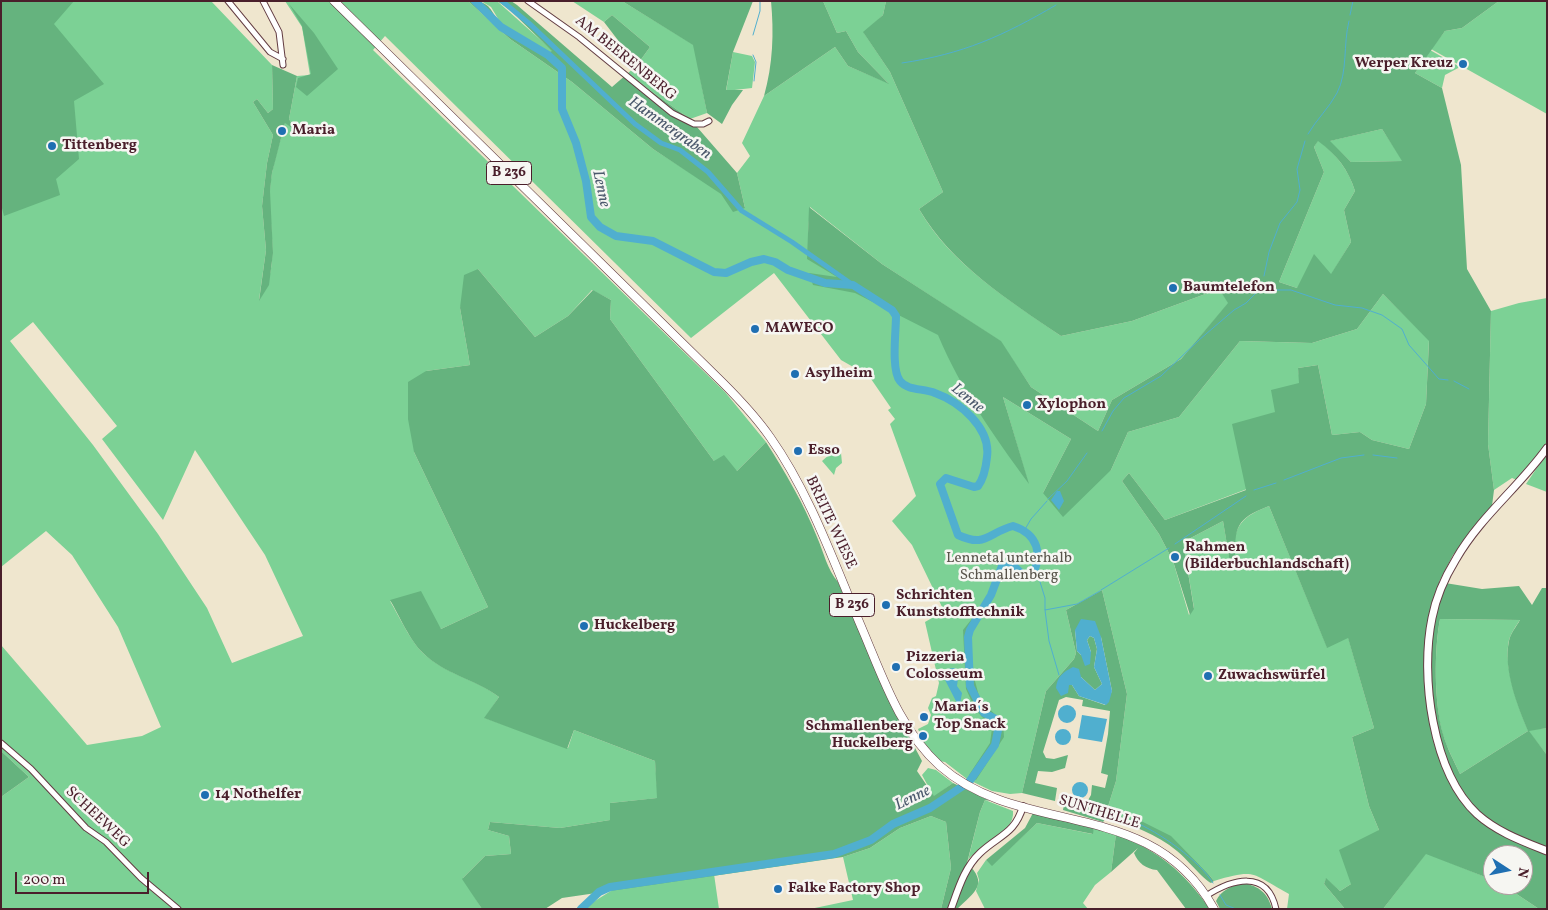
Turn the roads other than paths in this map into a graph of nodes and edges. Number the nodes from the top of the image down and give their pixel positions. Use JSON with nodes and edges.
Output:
{"nodes":[{"id":1,"x":228,"y":1,"type":"edge"},
{"id":2,"x":263,"y":1,"type":"edge"},
{"id":3,"x":334,"y":1,"type":"edge"},
{"id":4,"x":528,"y":1,"type":"edge"},
{"id":5,"x":710,"y":121,"type":"dead end"},
{"id":6,"x":1547,"y":448,"type":"edge"},
{"id":7,"x":1,"y":743,"type":"edge"},
{"id":8,"x":1023,"y":806,"type":"junction"},
{"id":9,"x":1547,"y":851,"type":"edge"},
{"id":10,"x":1206,"y":896,"type":"junction"},
{"id":11,"x":178,"y":909,"type":"edge"},
{"id":12,"x":951,"y":909,"type":"edge"},
{"id":13,"x":1214,"y":909,"type":"edge"},
{"id":14,"x":1276,"y":909,"type":"edge"}],
"edges":[{"from":1,"to":2,"type":"street"},
{"from":3,"to":8,"type":"main road","name":"BREITE WIESE","number":"B 236"},
{"from":4,"to":5,"type":"street","name":"AM BEERENBERG"},
{"from":6,"to":9,"type":"main road"},
{"from":7,"to":11,"type":"street","name":"SCHEEWEG"},
{"from":8,"to":10,"type":"main road","name":"SUNTHELLE","number":"B 236"},
{"from":8,"to":12,"type":"street"},
{"from":10,"to":13,"type":"main road","number":"B 236"},
{"from":10,"to":14,"type":"street"}]}
